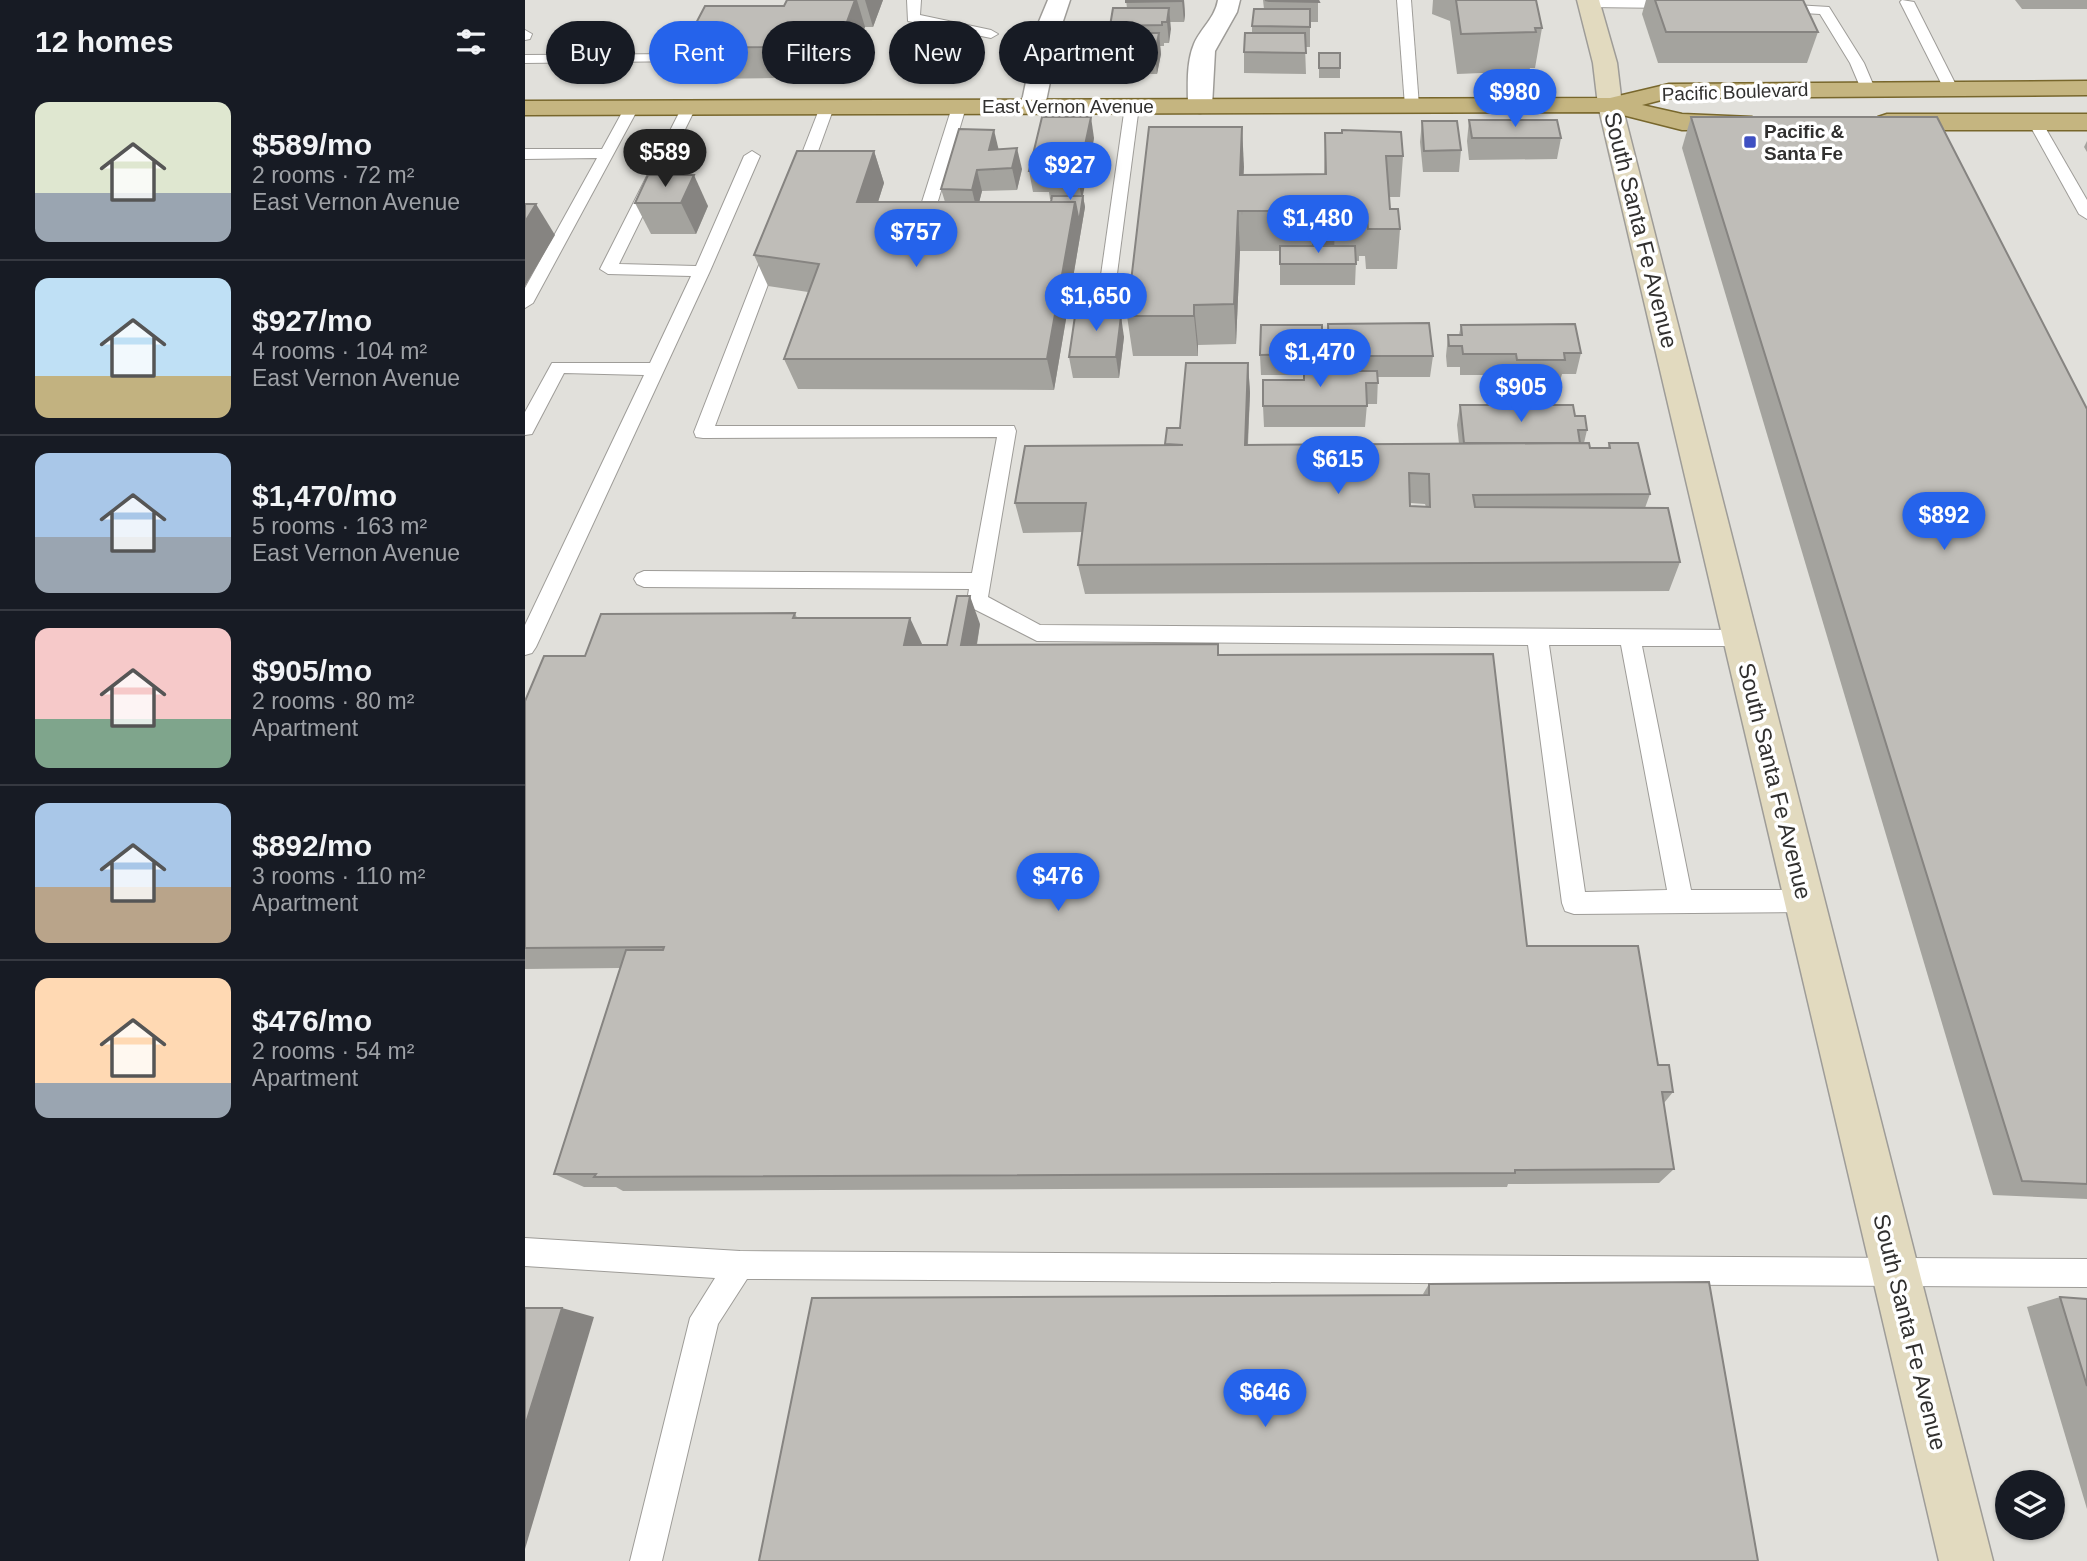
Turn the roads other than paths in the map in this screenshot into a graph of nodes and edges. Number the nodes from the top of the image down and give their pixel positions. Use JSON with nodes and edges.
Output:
{"nodes":[{"id":1,"x":914,"y":0,"type":"edge"},
{"id":2,"x":1059,"y":0,"type":"edge"},
{"id":3,"x":1229,"y":0,"type":"edge"},
{"id":4,"x":1404,"y":0,"type":"edge"},
{"id":5,"x":1589,"y":2,"type":"edge"},
{"id":6,"x":1907,"y":2,"type":"edge"},
{"id":7,"x":1672,"y":3,"type":"edge"},
{"id":8,"x":1758,"y":7,"type":"edge"},
{"id":9,"x":991,"y":34,"type":"dead end"},
{"id":10,"x":649,"y":58,"type":"edge"},
{"id":11,"x":525,"y":59,"type":"edge"},
{"id":12,"x":1857,"y":63,"type":"joint"},
{"id":13,"x":2087,"y":88,"type":"edge"},
{"id":14,"x":1868,"y":89,"type":"junction"},
{"id":15,"x":1951,"y":89,"type":"junction"},
{"id":16,"x":1610,"y":105,"type":"junction"},
{"id":17,"x":1033,"y":106,"type":"junction"},
{"id":18,"x":1132,"y":106,"type":"junction"},
{"id":19,"x":1199,"y":106,"type":"junction"},
{"id":20,"x":1412,"y":106,"type":"junction"},
{"id":21,"x":632,"y":107,"type":"junction"},
{"id":22,"x":689,"y":107,"type":"junction"},
{"id":23,"x":827,"y":107,"type":"junction"},
{"id":24,"x":959,"y":107,"type":"junction"},
{"id":25,"x":525,"y":108,"type":"edge"},
{"id":26,"x":1763,"y":122,"type":"edge"},
{"id":27,"x":1858,"y":122,"type":"edge"},
{"id":28,"x":2035,"y":122,"type":"junction"},
{"id":29,"x":2087,"y":122,"type":"edge"},
{"id":30,"x":525,"y":153,"type":"edge"},
{"id":31,"x":608,"y":153,"type":"junction"},
{"id":32,"x":752,"y":156,"type":"dead end"},
{"id":33,"x":792,"y":198,"type":"edge"},
{"id":34,"x":2087,"y":214,"type":"edge"},
{"id":35,"x":925,"y":221,"type":"edge"},
{"id":36,"x":778,"y":237,"type":"edge"},
{"id":37,"x":702,"y":271,"type":"junction"},
{"id":38,"x":1107,"y":289,"type":"dead end"},
{"id":39,"x":525,"y":303,"type":"edge"},
{"id":40,"x":655,"y":369,"type":"junction"},
{"id":41,"x":525,"y":429,"type":"edge"},
{"id":42,"x":644,"y":579,"type":"dead end"},
{"id":43,"x":981,"y":581,"type":"junction"},
{"id":44,"x":1537,"y":636,"type":"junction"},
{"id":45,"x":1630,"y":636,"type":"junction"},
{"id":46,"x":1740,"y":638,"type":"junction"},
{"id":47,"x":525,"y":647,"type":"edge"},
{"id":48,"x":1681,"y":901,"type":"junction"},
{"id":49,"x":1805,"y":901,"type":"junction"},
{"id":50,"x":525,"y":1252,"type":"edge"},
{"id":51,"x":740,"y":1265,"type":"junction"},
{"id":52,"x":1896,"y":1273,"type":"junction"},
{"id":53,"x":2087,"y":1273,"type":"edge"},
{"id":54,"x":646,"y":1561,"type":"edge"},
{"id":55,"x":1966,"y":1561,"type":"edge"}],
"edges":[{"from":1,"to":9,"type":"lane"},
{"from":2,"to":17,"type":"street"},
{"from":3,"to":19,"type":"street"},
{"from":4,"to":20,"type":"lane"},
{"from":5,"to":7,"type":"lane"},
{"from":5,"to":16,"type":"main road","name":"South Santa Fe Avenue"},
{"from":6,"to":15,"type":"lane"},
{"from":8,"to":12,"type":"lane"},
{"from":10,"to":11,"type":"lane"},
{"from":12,"to":14,"type":"lane"},
{"from":13,"to":15,"type":"main road","name":"Pacific Boulevard"},
{"from":14,"to":15,"type":"main road","name":"Pacific Boulevard"},
{"from":14,"to":16,"type":"main road","name":"Pacific Boulevard"},
{"from":16,"to":20,"type":"main road","name":"East Vernon Avenue"},
{"from":16,"to":26,"type":"main road","name":"Pacific Boulevard"},
{"from":16,"to":46,"type":"main road","name":"South Santa Fe Avenue"},
{"from":17,"to":18,"type":"main road","name":"East Vernon Avenue"},
{"from":17,"to":24,"type":"main road","name":"East Vernon Avenue"},
{"from":18,"to":19,"type":"main road","name":"East Vernon Avenue"},
{"from":18,"to":38,"type":"lane"},
{"from":19,"to":20,"type":"main road","name":"East Vernon Avenue"},
{"from":21,"to":22,"type":"main road","name":"East Vernon Avenue"},
{"from":21,"to":25,"type":"main road","name":"East Vernon Avenue"},
{"from":21,"to":31,"type":"lane"},
{"from":22,"to":23,"type":"main road","name":"East Vernon Avenue"},
{"from":22,"to":37,"type":"lane"},
{"from":23,"to":24,"type":"main road","name":"East Vernon Avenue"},
{"from":23,"to":33,"type":"lane"},
{"from":24,"to":35,"type":"lane"},
{"from":27,"to":28,"type":"main road"},
{"from":28,"to":29,"type":"main road"},
{"from":28,"to":34,"type":"lane"},
{"from":30,"to":31,"type":"lane"},
{"from":31,"to":39,"type":"lane"},
{"from":32,"to":37,"type":"lane"},
{"from":36,"to":43,"type":"lane"},
{"from":37,"to":40,"type":"lane"},
{"from":40,"to":41,"type":"lane"},
{"from":40,"to":47,"type":"lane"},
{"from":42,"to":43,"type":"lane"},
{"from":43,"to":44,"type":"lane"},
{"from":44,"to":45,"type":"lane"},
{"from":44,"to":48,"type":"lane"},
{"from":45,"to":46,"type":"lane"},
{"from":45,"to":48,"type":"lane"},
{"from":46,"to":49,"type":"main road","name":"South Santa Fe Avenue"},
{"from":48,"to":49,"type":"lane"},
{"from":49,"to":52,"type":"main road","name":"South Santa Fe Avenue"},
{"from":50,"to":51,"type":"lane"},
{"from":51,"to":52,"type":"lane"},
{"from":51,"to":54,"type":"lane"},
{"from":52,"to":53,"type":"lane"},
{"from":52,"to":55,"type":"main road","name":"South Santa Fe Avenue"}]}
